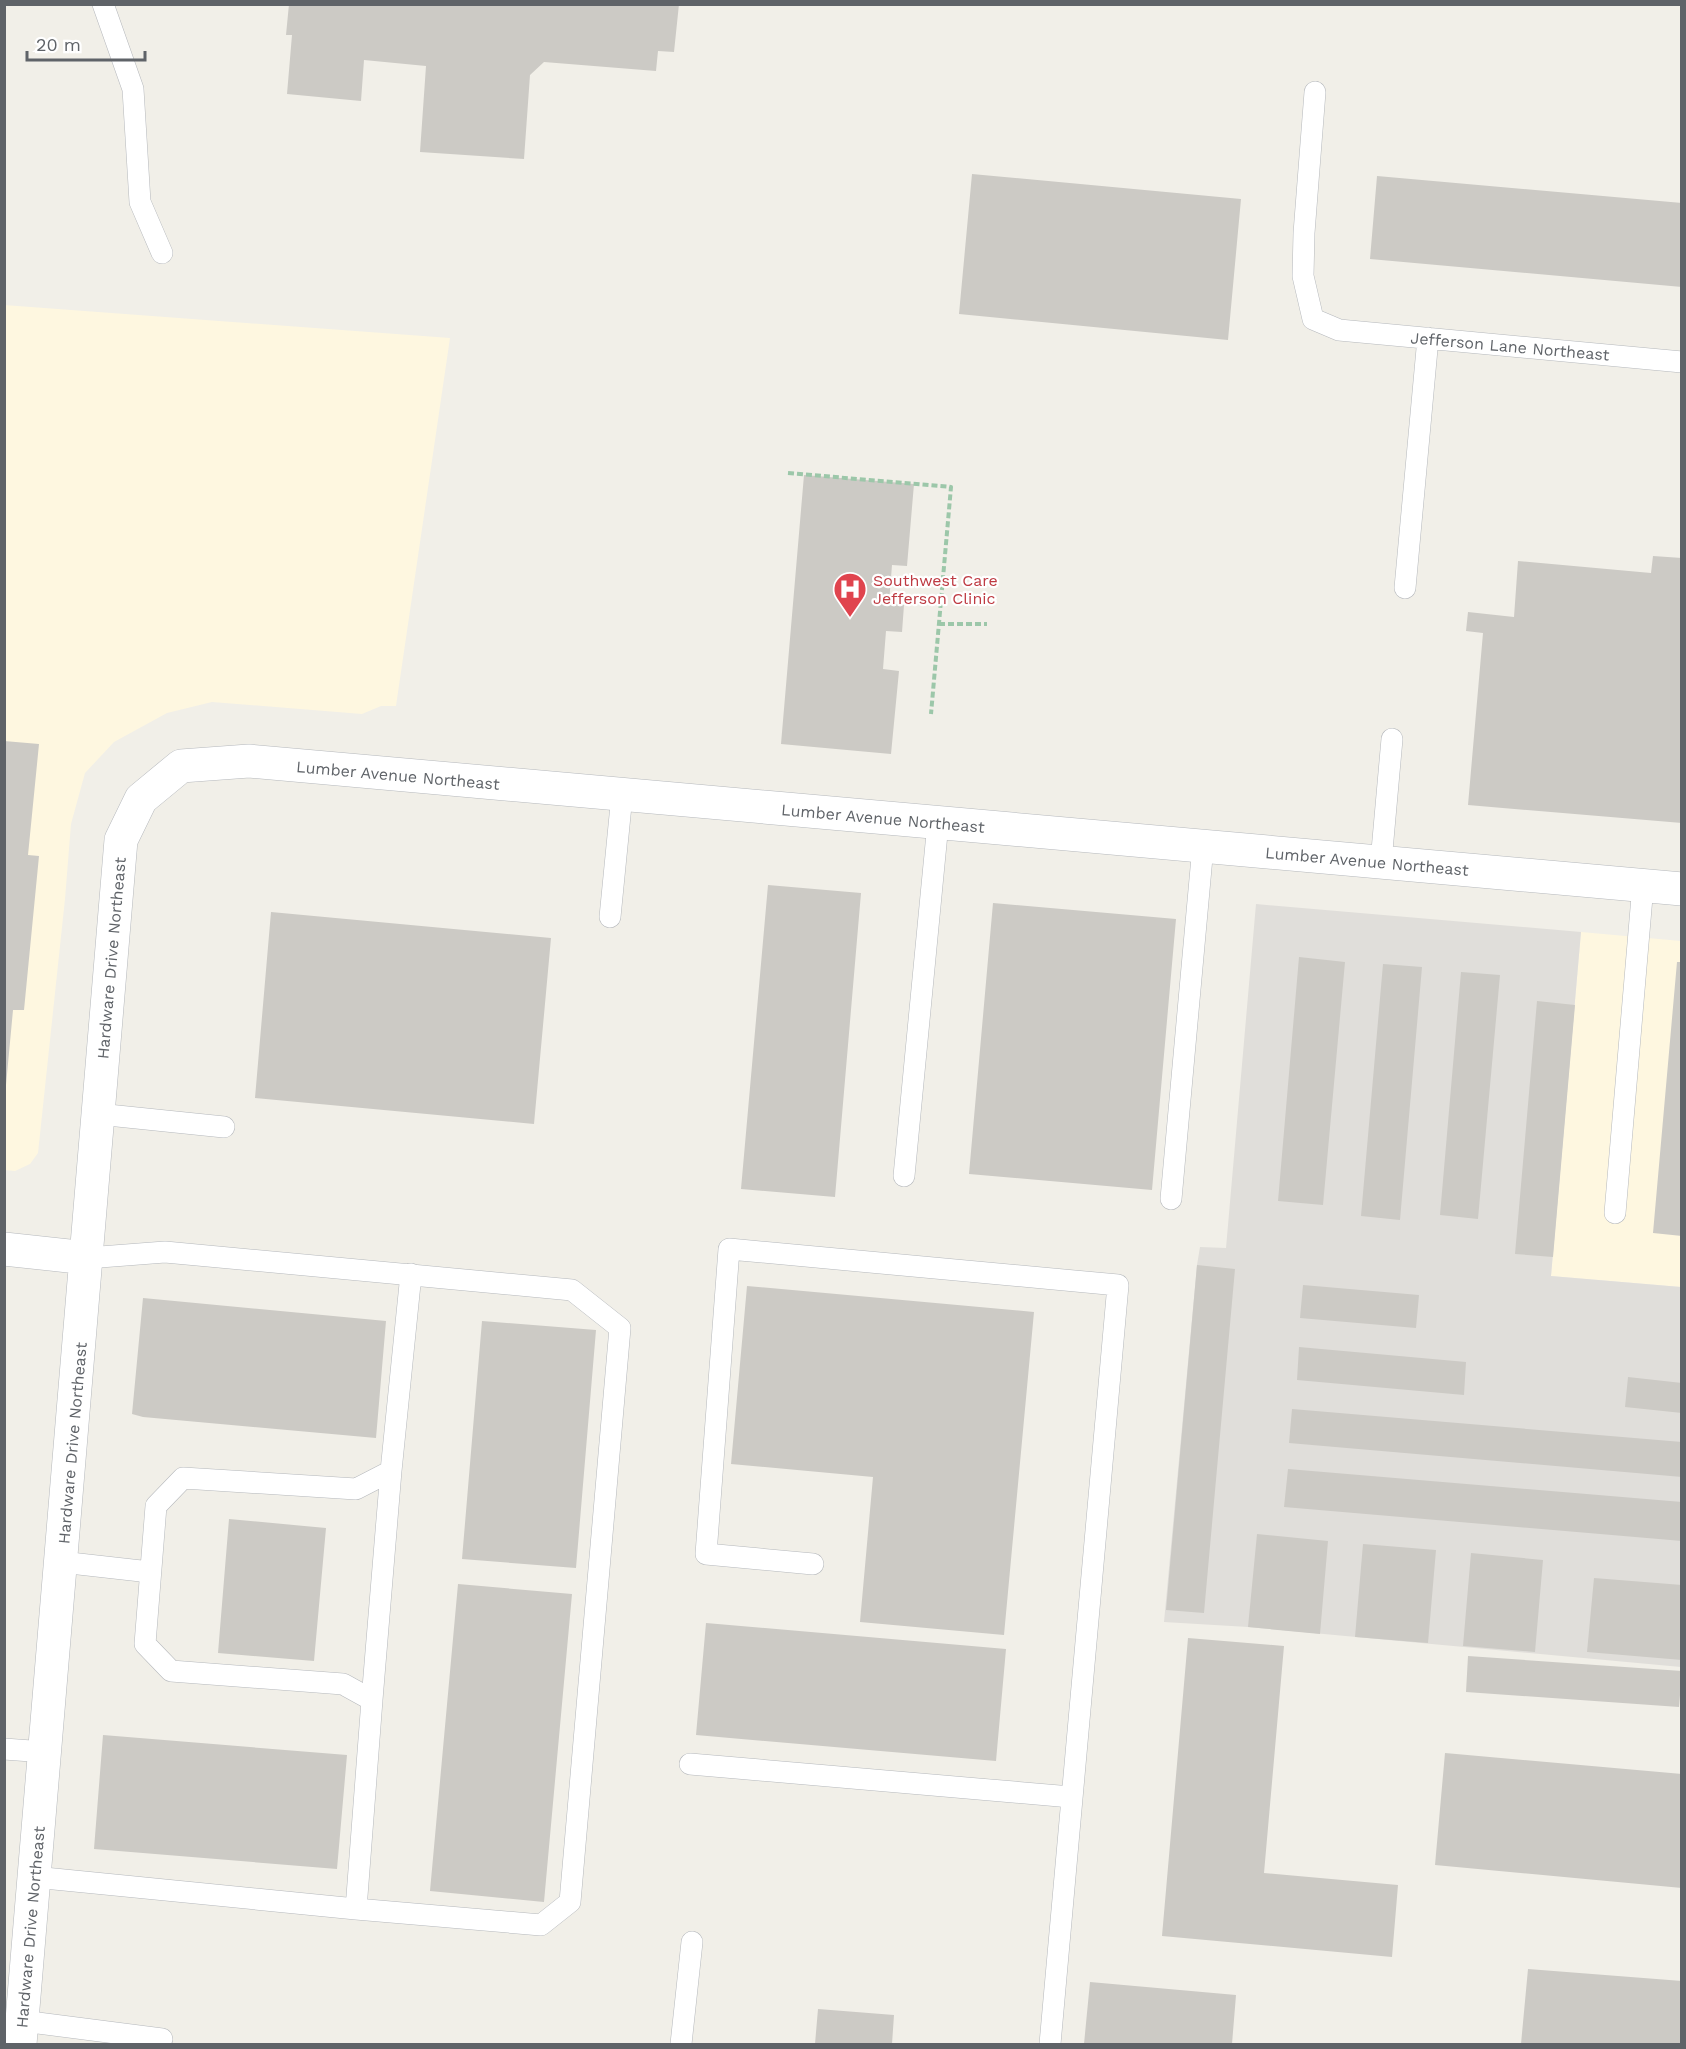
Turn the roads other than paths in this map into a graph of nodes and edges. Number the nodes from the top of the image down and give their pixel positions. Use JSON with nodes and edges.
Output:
{"nodes":[{"id":1,"x":103,"y":4,"type":"edge"},
{"id":2,"x":1315,"y":92,"type":"dead end"},
{"id":3,"x":162,"y":253,"type":"dead end"},
{"id":4,"x":1428,"y":338,"type":"junction"},
{"id":5,"x":1682,"y":362,"type":"edge"},
{"id":6,"x":1405,"y":588,"type":"dead end"},
{"id":7,"x":1392,"y":739,"type":"dead end"},
{"id":8,"x":622,"y":795,"type":"junction"},
{"id":9,"x":938,"y":823,"type":"junction"},
{"id":10,"x":121,"y":840,"type":"joint"},
{"id":11,"x":1203,"y":846,"type":"junction"},
{"id":12,"x":1381,"y":862,"type":"junction"},
{"id":13,"x":1643,"y":885,"type":"junction"},
{"id":14,"x":1682,"y":889,"type":"edge"},
{"id":15,"x":610,"y":917,"type":"dead end"},
{"id":16,"x":98,"y":1114,"type":"junction"},
{"id":17,"x":224,"y":1127,"type":"dead end"},
{"id":18,"x":904,"y":1176,"type":"dead end"},
{"id":19,"x":1171,"y":1199,"type":"dead end"},
{"id":20,"x":1615,"y":1213,"type":"dead end"},
{"id":21,"x":4,"y":1249,"type":"edge"},
{"id":22,"x":87,"y":1258,"type":"junction"},
{"id":23,"x":411,"y":1274,"type":"junction"},
{"id":24,"x":391,"y":1472,"type":"junction"},
{"id":25,"x":62,"y":1562,"type":"junction"},
{"id":26,"x":813,"y":1564,"type":"dead end"},
{"id":27,"x":150,"y":1572,"type":"junction"},
{"id":28,"x":372,"y":1700,"type":"junction"},
{"id":29,"x":4,"y":1749,"type":"edge"},
{"id":30,"x":45,"y":1752,"type":"junction"},
{"id":31,"x":690,"y":1764,"type":"dead end"},
{"id":32,"x":1071,"y":1797,"type":"junction"},
{"id":33,"x":34,"y":1877,"type":"junction"},
{"id":34,"x":356,"y":1909,"type":"junction"},
{"id":35,"x":692,"y":1942,"type":"dead end"},
{"id":36,"x":21,"y":2033,"type":"edge"},
{"id":37,"x":162,"y":2039,"type":"dead end"},
{"id":38,"x":681,"y":2044,"type":"edge"},
{"id":39,"x":1050,"y":2044,"type":"edge"}],
"edges":[{"from":1,"to":3,"type":"lane"},
{"from":2,"to":4,"type":"lane","name":"Jefferson Lane Northeast"},
{"from":4,"to":5,"type":"lane","name":"Jefferson Lane Northeast"},
{"from":4,"to":6,"type":"lane"},
{"from":7,"to":12,"type":"lane"},
{"from":8,"to":9,"type":"street","name":"Lumber Avenue Northeast"},
{"from":8,"to":10,"type":"street","name":"Lumber Avenue Northeast"},
{"from":8,"to":15,"type":"lane"},
{"from":9,"to":11,"type":"street","name":"Lumber Avenue Northeast"},
{"from":9,"to":18,"type":"lane"},
{"from":10,"to":16,"type":"street","name":"Hardware Drive Northeast"},
{"from":11,"to":12,"type":"street","name":"Lumber Avenue Northeast"},
{"from":11,"to":19,"type":"lane"},
{"from":12,"to":13,"type":"street","name":"Lumber Avenue Northeast"},
{"from":13,"to":14,"type":"street","name":"Lumber Avenue Northeast"},
{"from":13,"to":20,"type":"lane"},
{"from":16,"to":17,"type":"lane"},
{"from":16,"to":22,"type":"street","name":"Hardware Drive Northeast"},
{"from":21,"to":22,"type":"street"},
{"from":22,"to":23,"type":"lane"},
{"from":22,"to":25,"type":"street","name":"Hardware Drive Northeast"},
{"from":23,"to":24,"type":"lane"},
{"from":23,"to":34,"type":"lane"},
{"from":24,"to":27,"type":"lane"},
{"from":24,"to":28,"type":"lane"},
{"from":25,"to":27,"type":"lane"},
{"from":25,"to":30,"type":"street","name":"Hardware Drive Northeast"},
{"from":26,"to":32,"type":"lane"},
{"from":27,"to":28,"type":"lane"},
{"from":28,"to":34,"type":"lane"},
{"from":29,"to":30,"type":"lane"},
{"from":30,"to":33,"type":"street","name":"Hardware Drive Northeast"},
{"from":31,"to":32,"type":"lane"},
{"from":32,"to":39,"type":"lane"},
{"from":33,"to":34,"type":"lane"},
{"from":33,"to":36,"type":"street","name":"Hardware Drive Northeast"},
{"from":35,"to":38,"type":"lane"},
{"from":36,"to":37,"type":"lane"}]}
